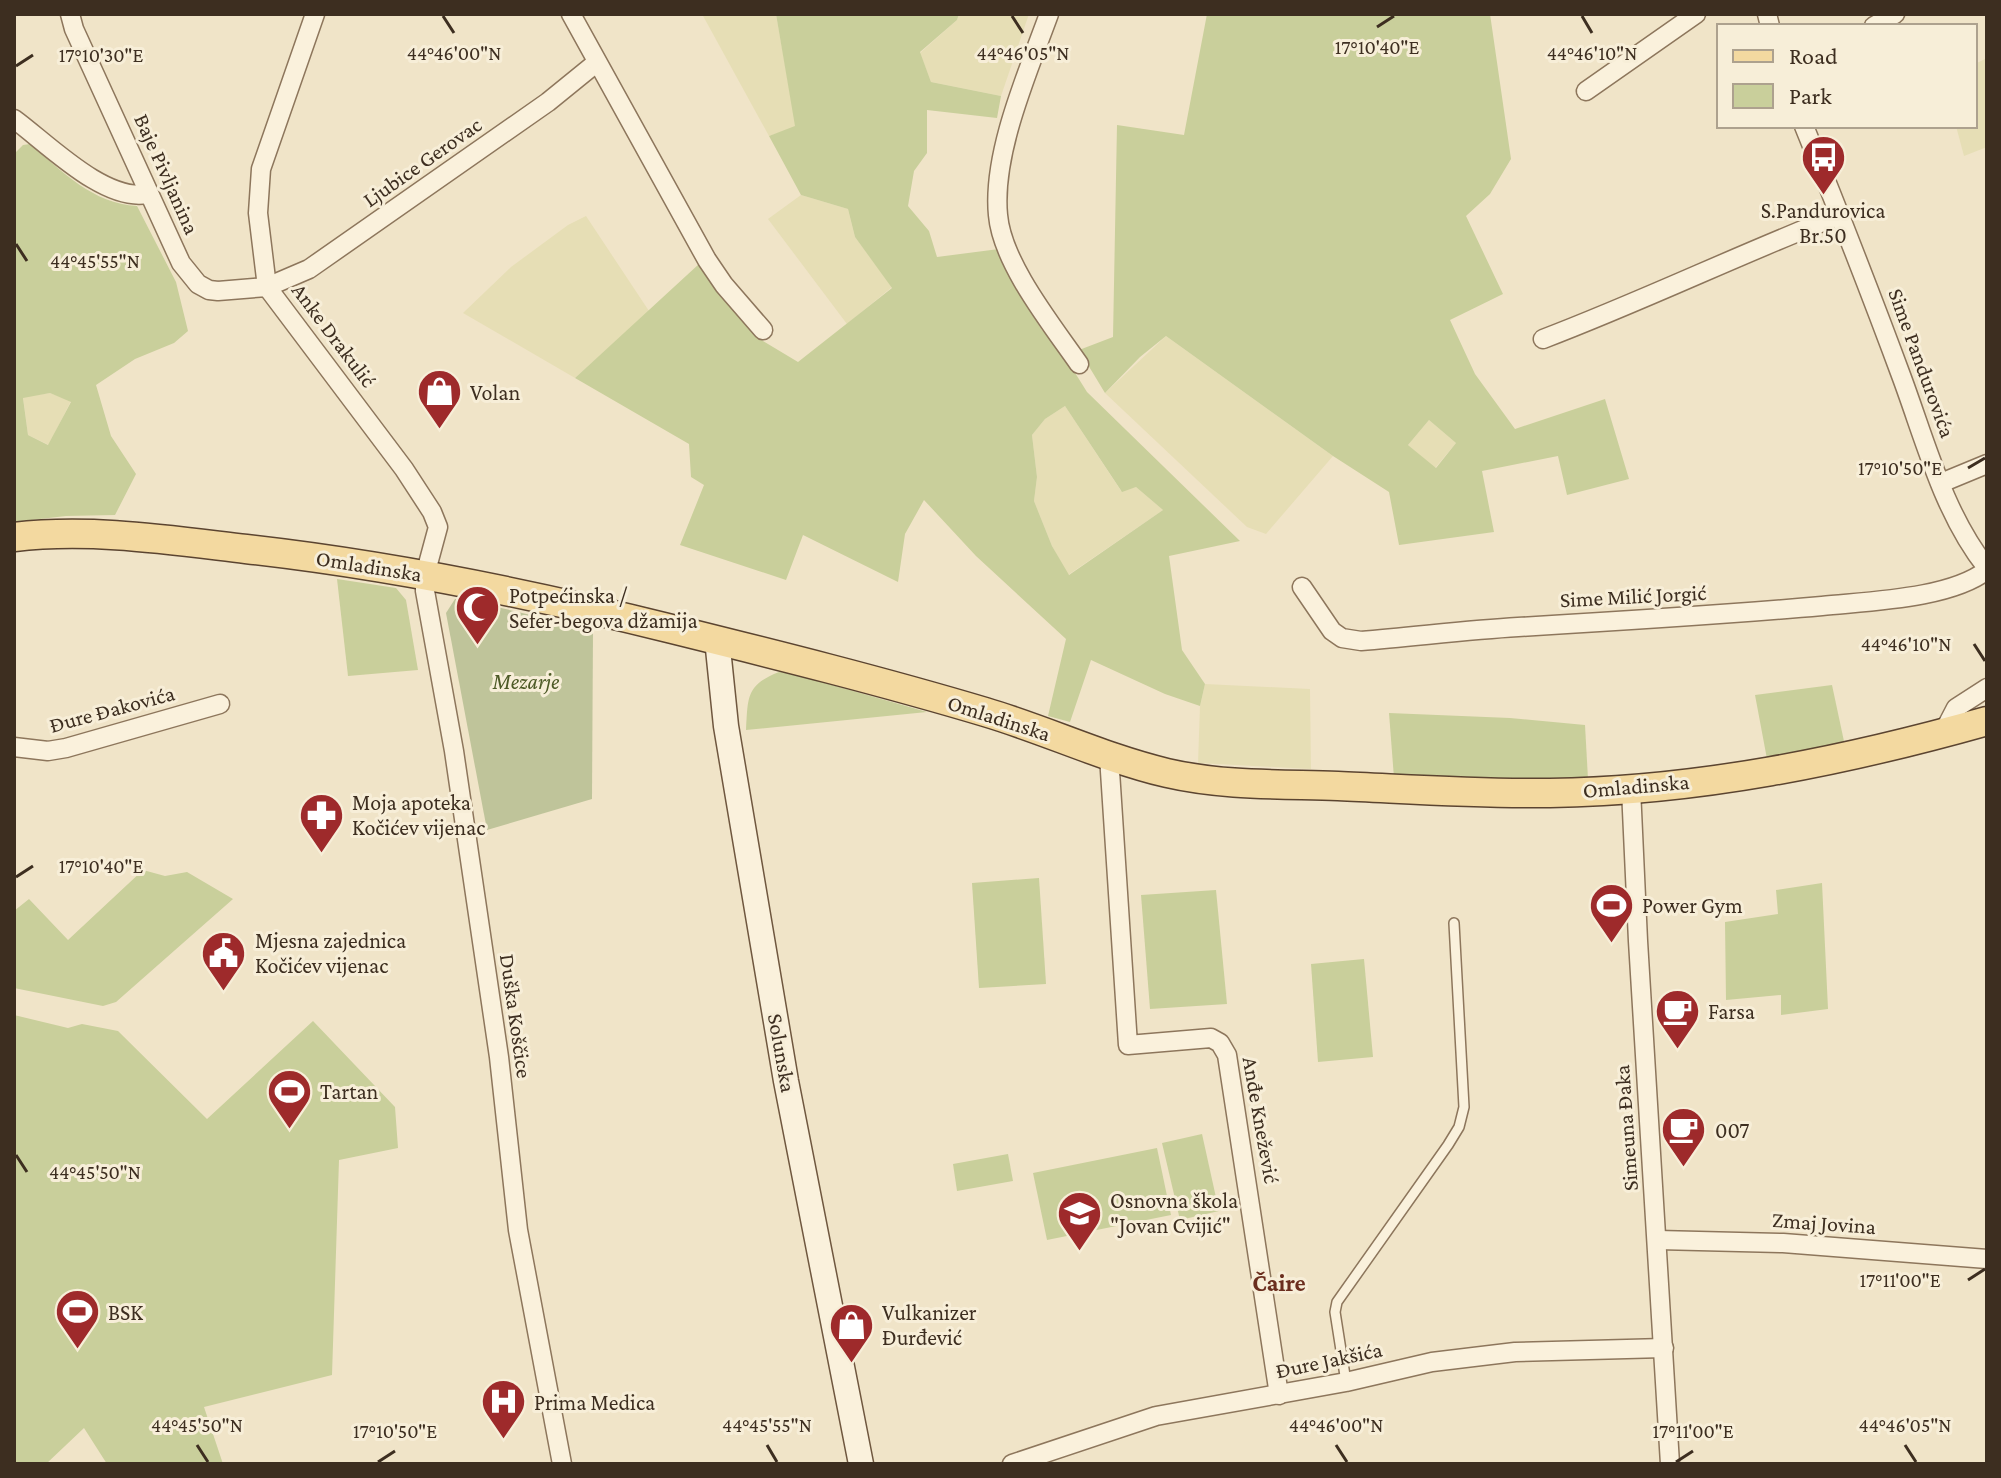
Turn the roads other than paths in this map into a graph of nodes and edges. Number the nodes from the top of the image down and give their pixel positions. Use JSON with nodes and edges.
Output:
{"nodes":[{"id":1,"x":70,"y":14,"type":"edge"},
{"id":2,"x":315,"y":14,"type":"edge"},
{"id":3,"x":571,"y":14,"type":"edge"},
{"id":4,"x":1049,"y":14,"type":"edge"},
{"id":5,"x":1696,"y":14,"type":"edge"},
{"id":6,"x":1895,"y":14,"type":"edge"},
{"id":7,"x":1878,"y":24,"type":"edge"},
{"id":8,"x":596,"y":63,"type":"junction"},
{"id":9,"x":1586,"y":91,"type":"dead end"},
{"id":10,"x":17,"y":128,"type":"edge"},
{"id":11,"x":1805,"y":128,"type":"edge"},
{"id":12,"x":147,"y":194,"type":"junction"},
{"id":13,"x":1840,"y":215,"type":"junction"},
{"id":14,"x":267,"y":287,"type":"junction"},
{"id":15,"x":763,"y":330,"type":"dead end"},
{"id":16,"x":1543,"y":339,"type":"dead end"},
{"id":17,"x":1079,"y":364,"type":"dead end"},
{"id":18,"x":1987,"y":464,"type":"edge"},
{"id":19,"x":1941,"y":483,"type":"junction"},
{"id":20,"x":14,"y":537,"type":"edge"},
{"id":21,"x":1987,"y":569,"type":"edge"},
{"id":22,"x":425,"y":575,"type":"junction"},
{"id":23,"x":1302,"y":587,"type":"dead end"},
{"id":24,"x":717,"y":639,"type":"junction"},
{"id":25,"x":1987,"y":688,"type":"edge"},
{"id":26,"x":220,"y":704,"type":"dead end"},
{"id":27,"x":1987,"y":721,"type":"edge"},
{"id":28,"x":1943,"y":733,"type":"junction"},
{"id":29,"x":14,"y":747,"type":"edge"},
{"id":30,"x":1109,"y":756,"type":"junction"},
{"id":31,"x":1631,"y":789,"type":"junction"},
{"id":32,"x":1454,"y":923,"type":"dead end"},
{"id":33,"x":1658,"y":1240,"type":"junction"},
{"id":34,"x":1987,"y":1259,"type":"edge"},
{"id":35,"x":1664,"y":1348,"type":"junction"},
{"id":36,"x":1346,"y":1382,"type":"junction"},
{"id":37,"x":1279,"y":1395,"type":"junction"},
{"id":38,"x":562,"y":1464,"type":"edge"},
{"id":39,"x":861,"y":1464,"type":"edge"},
{"id":40,"x":1012,"y":1464,"type":"edge"},
{"id":41,"x":1670,"y":1464,"type":"edge"}],
"edges":[{"from":1,"to":12,"type":"street","name":"Baje Pivljanina"},
{"from":2,"to":14,"type":"street","name":"Anke Drakulić"},
{"from":3,"to":8,"type":"street"},
{"from":4,"to":17,"type":"street"},
{"from":5,"to":9,"type":"street"},
{"from":6,"to":7,"type":"street"},
{"from":8,"to":14,"type":"street","name":"Ljubice Gerovac"},
{"from":8,"to":15,"type":"street"},
{"from":10,"to":12,"type":"street"},
{"from":11,"to":13,"type":"street","name":"Sime Pandurovića"},
{"from":12,"to":14,"type":"street","name":"Baje Pivljanina"},
{"from":13,"to":16,"type":"street"},
{"from":13,"to":19,"type":"street","name":"Sime Pandurovića"},
{"from":14,"to":22,"type":"street","name":"Anke Drakulić"},
{"from":18,"to":19,"type":"street"},
{"from":19,"to":21,"type":"street","name":"Sime Pandurovića"},
{"from":20,"to":22,"type":"main road","name":"Omladinska"},
{"from":21,"to":23,"type":"street","name":"Sime Milić Jorgić"},
{"from":22,"to":24,"type":"main road","name":"Omladinska"},
{"from":22,"to":38,"type":"street","name":"Duška Koščice"},
{"from":24,"to":30,"type":"main road","name":"Omladinska"},
{"from":24,"to":39,"type":"street","name":"Solunska"},
{"from":25,"to":28,"type":"street"},
{"from":26,"to":29,"type":"street","name":"Đure Đakovića"},
{"from":27,"to":28,"type":"main road","name":"Omladinska"},
{"from":28,"to":31,"type":"main road","name":"Omladinska"},
{"from":30,"to":31,"type":"main road","name":"Omladinska"},
{"from":30,"to":37,"type":"street","name":"Anđe Knežević"},
{"from":31,"to":33,"type":"street","name":"Simeuna Đaka"},
{"from":32,"to":36,"type":"lane"},
{"from":33,"to":34,"type":"street","name":"Zmaj Jovina"},
{"from":33,"to":35,"type":"street","name":"Simeuna Đaka"},
{"from":35,"to":36,"type":"street","name":"Đure Jakšića"},
{"from":35,"to":41,"type":"street","name":"Simeuna Đaka"},
{"from":36,"to":37,"type":"street","name":"Đure Jakšića"},
{"from":37,"to":40,"type":"street","name":"Đure Jakšića"}]}
